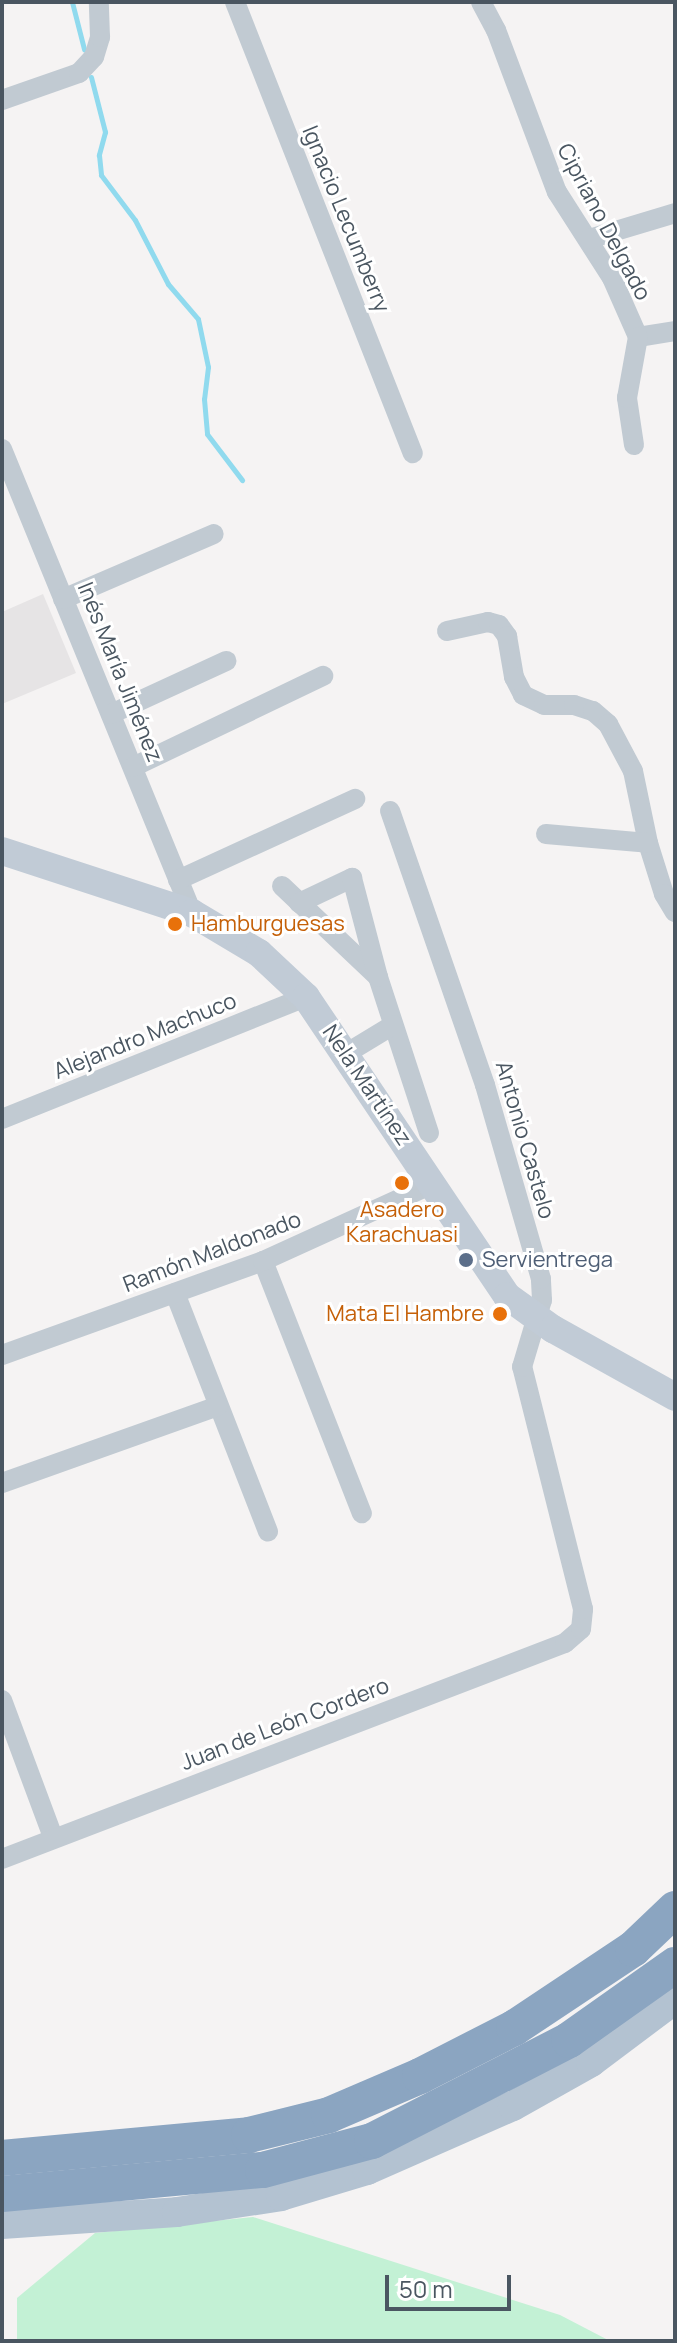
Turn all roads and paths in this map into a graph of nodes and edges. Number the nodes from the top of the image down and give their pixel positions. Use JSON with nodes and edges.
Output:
{"nodes":[{"id":1,"x":99,"y":2,"type":"edge"},
{"id":2,"x":235,"y":2,"type":"edge"},
{"id":3,"x":481,"y":2,"type":"edge"},
{"id":4,"x":2,"y":100,"type":"edge"},
{"id":5,"x":675,"y":213,"type":"edge"},
{"id":6,"x":589,"y":239,"type":"junction"},
{"id":7,"x":675,"y":331,"type":"edge"},
{"id":8,"x":638,"y":337,"type":"junction"},
{"id":9,"x":634,"y":445,"type":"dead end"},
{"id":10,"x":2,"y":449,"type":"edge"},
{"id":11,"x":413,"y":453,"type":"dead end"},
{"id":12,"x":214,"y":534,"type":"dead end"},
{"id":13,"x":63,"y":599,"type":"junction"},
{"id":14,"x":447,"y":631,"type":"dead end"},
{"id":15,"x":226,"y":661,"type":"dead end"},
{"id":16,"x":323,"y":676,"type":"dead end"},
{"id":17,"x":111,"y":714,"type":"junction"},
{"id":18,"x":133,"y":767,"type":"junction"},
{"id":19,"x":355,"y":799,"type":"dead end"},
{"id":20,"x":390,"y":811,"type":"dead end"},
{"id":21,"x":546,"y":834,"type":"dead end"},
{"id":22,"x":648,"y":843,"type":"junction"},
{"id":23,"x":3,"y":852,"type":"edge"},
{"id":24,"x":178,"y":880,"type":"junction"},
{"id":25,"x":282,"y":886,"type":"dead end"},
{"id":26,"x":299,"y":903,"type":"junction"},
{"id":27,"x":675,"y":912,"type":"edge"},
{"id":28,"x":192,"y":913,"type":"junction"},
{"id":29,"x":378,"y":977,"type":"junction"},
{"id":30,"x":306,"y":997,"type":"junction"},
{"id":31,"x":393,"y":1025,"type":"junction"},
{"id":32,"x":347,"y":1053,"type":"junction"},
{"id":33,"x":2,"y":1119,"type":"edge"},
{"id":34,"x":429,"y":1133,"type":"dead end"},
{"id":35,"x":434,"y":1183,"type":"junction"},
{"id":36,"x":263,"y":1261,"type":"junction"},
{"id":37,"x":175,"y":1293,"type":"junction"},
{"id":38,"x":536,"y":1318,"type":"junction"},
{"id":39,"x":2,"y":1355,"type":"edge"},
{"id":40,"x":675,"y":1397,"type":"edge"},
{"id":41,"x":218,"y":1406,"type":"junction"},
{"id":42,"x":2,"y":1483,"type":"edge"},
{"id":43,"x":362,"y":1513,"type":"dead end"},
{"id":44,"x":268,"y":1531,"type":"dead end"},
{"id":45,"x":581,"y":1629,"type":"joint"},
{"id":46,"x":2,"y":1700,"type":"edge"},
{"id":47,"x":53,"y":1837,"type":"junction"},
{"id":48,"x":2,"y":1859,"type":"edge"},
{"id":49,"x":675,"y":1909,"type":"edge"},
{"id":50,"x":675,"y":1965,"type":"edge"},
{"id":51,"x":675,"y":1999,"type":"edge"},
{"id":52,"x":2,"y":2158,"type":"edge"},
{"id":53,"x":2,"y":2194,"type":"edge"},
{"id":54,"x":2,"y":2224,"type":"edge"}],
"edges":[{"from":1,"to":4,"type":"street"},
{"from":2,"to":11,"type":"street","name":"Ignacio Lecumberry"},
{"from":3,"to":6,"type":"street","name":"Cipriano Delgado"},
{"from":5,"to":6,"type":"street"},
{"from":6,"to":8,"type":"street","name":"Cipriano Delgado"},
{"from":7,"to":8,"type":"street","name":"Cipriano Delgado"},
{"from":8,"to":9,"type":"street"},
{"from":10,"to":13,"type":"street","name":"Inés María Jiménez"},
{"from":12,"to":13,"type":"street"},
{"from":13,"to":17,"type":"street","name":"Inés María Jiménez"},
{"from":14,"to":22,"type":"street"},
{"from":15,"to":17,"type":"street"},
{"from":16,"to":18,"type":"street"},
{"from":17,"to":18,"type":"street","name":"Inés María Jiménez"},
{"from":18,"to":24,"type":"street","name":"Inés María Jiménez"},
{"from":19,"to":24,"type":"street"},
{"from":20,"to":38,"type":"street","name":"Antonio Castelo"},
{"from":21,"to":22,"type":"street"},
{"from":22,"to":27,"type":"street"},
{"from":23,"to":28,"type":"main road","name":"Nela Martínez"},
{"from":24,"to":28,"type":"street","name":"Inés María Jiménez"},
{"from":25,"to":26,"type":"street"},
{"from":26,"to":29,"type":"street"},
{"from":26,"to":29,"type":"street"},
{"from":28,"to":30,"type":"main road","name":"Nela Martínez"},
{"from":29,"to":31,"type":"street"},
{"from":30,"to":32,"type":"main road","name":"Nela Martínez"},
{"from":30,"to":33,"type":"street","name":"Alejandro Machuco"},
{"from":31,"to":32,"type":"street"},
{"from":31,"to":34,"type":"street"},
{"from":32,"to":35,"type":"main road","name":"Nela Martínez"},
{"from":35,"to":36,"type":"street","name":"Ramón Maldonado"},
{"from":35,"to":38,"type":"main road","name":"Nela Martínez"},
{"from":36,"to":37,"type":"street","name":"Ramón Maldonado"},
{"from":36,"to":43,"type":"street"},
{"from":37,"to":39,"type":"street","name":"Ramón Maldonado"},
{"from":37,"to":41,"type":"street"},
{"from":38,"to":40,"type":"main road","name":"Nela Martínez"},
{"from":38,"to":45,"type":"street","name":"Antonio Castelo"},
{"from":41,"to":42,"type":"street"},
{"from":41,"to":44,"type":"street"},
{"from":45,"to":47,"type":"street","name":"Juan de León Cordero"},
{"from":46,"to":47,"type":"street"},
{"from":47,"to":48,"type":"street","name":"Juan de León Cordero"},
{"from":49,"to":52,"type":"highway"},
{"from":50,"to":53,"type":"highway"},
{"from":51,"to":54,"type":"main road"}]}
